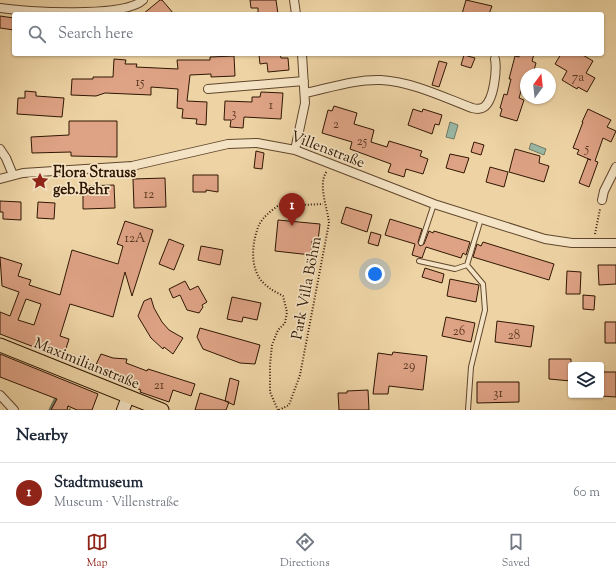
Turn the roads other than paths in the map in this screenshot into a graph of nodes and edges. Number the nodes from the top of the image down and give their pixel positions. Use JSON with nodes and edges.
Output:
{"nodes":[{"id":1,"x":143,"y":0,"type":"edge"},
{"id":2,"x":294,"y":0,"type":"edge"},
{"id":3,"x":0,"y":8,"type":"edge"},
{"id":4,"x":296,"y":12,"type":"edge"},
{"id":5,"x":302,"y":56,"type":"edge"},
{"id":6,"x":494,"y":59,"type":"dead end"},
{"id":7,"x":304,"y":81,"type":"junction"},
{"id":8,"x":208,"y":89,"type":"dead end"},
{"id":9,"x":305,"y":93,"type":"junction"},
{"id":10,"x":0,"y":149,"type":"edge"},
{"id":11,"x":295,"y":150,"type":"junction"},
{"id":12,"x":616,"y":167,"type":"edge"},
{"id":13,"x":13,"y":175,"type":"junction"},
{"id":14,"x":0,"y":179,"type":"edge"},
{"id":15,"x":602,"y":200,"type":"road end"},
{"id":16,"x":434,"y":204,"type":"junction"},
{"id":17,"x":481,"y":219,"type":"junction"},
{"id":18,"x":421,"y":243,"type":"dead end"},
{"id":19,"x":616,"y":243,"type":"edge"},
{"id":20,"x":419,"y":261,"type":"dead end"},
{"id":21,"x":467,"y":265,"type":"junction"},
{"id":22,"x":0,"y":345,"type":"edge"},
{"id":23,"x":0,"y":395,"type":"edge"},
{"id":24,"x":128,"y":397,"type":"junction"},
{"id":25,"x":14,"y":410,"type":"edge"},
{"id":26,"x":123,"y":410,"type":"edge"},
{"id":27,"x":162,"y":410,"type":"edge"},
{"id":28,"x":468,"y":410,"type":"edge"}],
"edges":[{"from":1,"to":3,"type":"street"},
{"from":2,"to":4,"type":"street"},
{"from":5,"to":7,"type":"street"},
{"from":6,"to":9,"type":"street"},
{"from":7,"to":8,"type":"street"},
{"from":7,"to":9,"type":"street"},
{"from":9,"to":11,"type":"street"},
{"from":10,"to":13,"type":"street"},
{"from":11,"to":13,"type":"street","name":"Villenstraße"},
{"from":11,"to":16,"type":"street","name":"Villenstraße"},
{"from":12,"to":15,"type":"street"},
{"from":13,"to":14,"type":"street","name":"Villenstraße"},
{"from":16,"to":17,"type":"street","name":"Villenstraße"},
{"from":16,"to":18,"type":"lane"},
{"from":17,"to":19,"type":"street","name":"Villenstraße"},
{"from":17,"to":21,"type":"lane"},
{"from":20,"to":21,"type":"lane"},
{"from":21,"to":28,"type":"lane"},
{"from":22,"to":24,"type":"main road","name":"Maximilianstraße"},
{"from":23,"to":25,"type":"street"},
{"from":24,"to":26,"type":"main road"},
{"from":24,"to":27,"type":"main road","name":"Maximilianstraße"}]}
